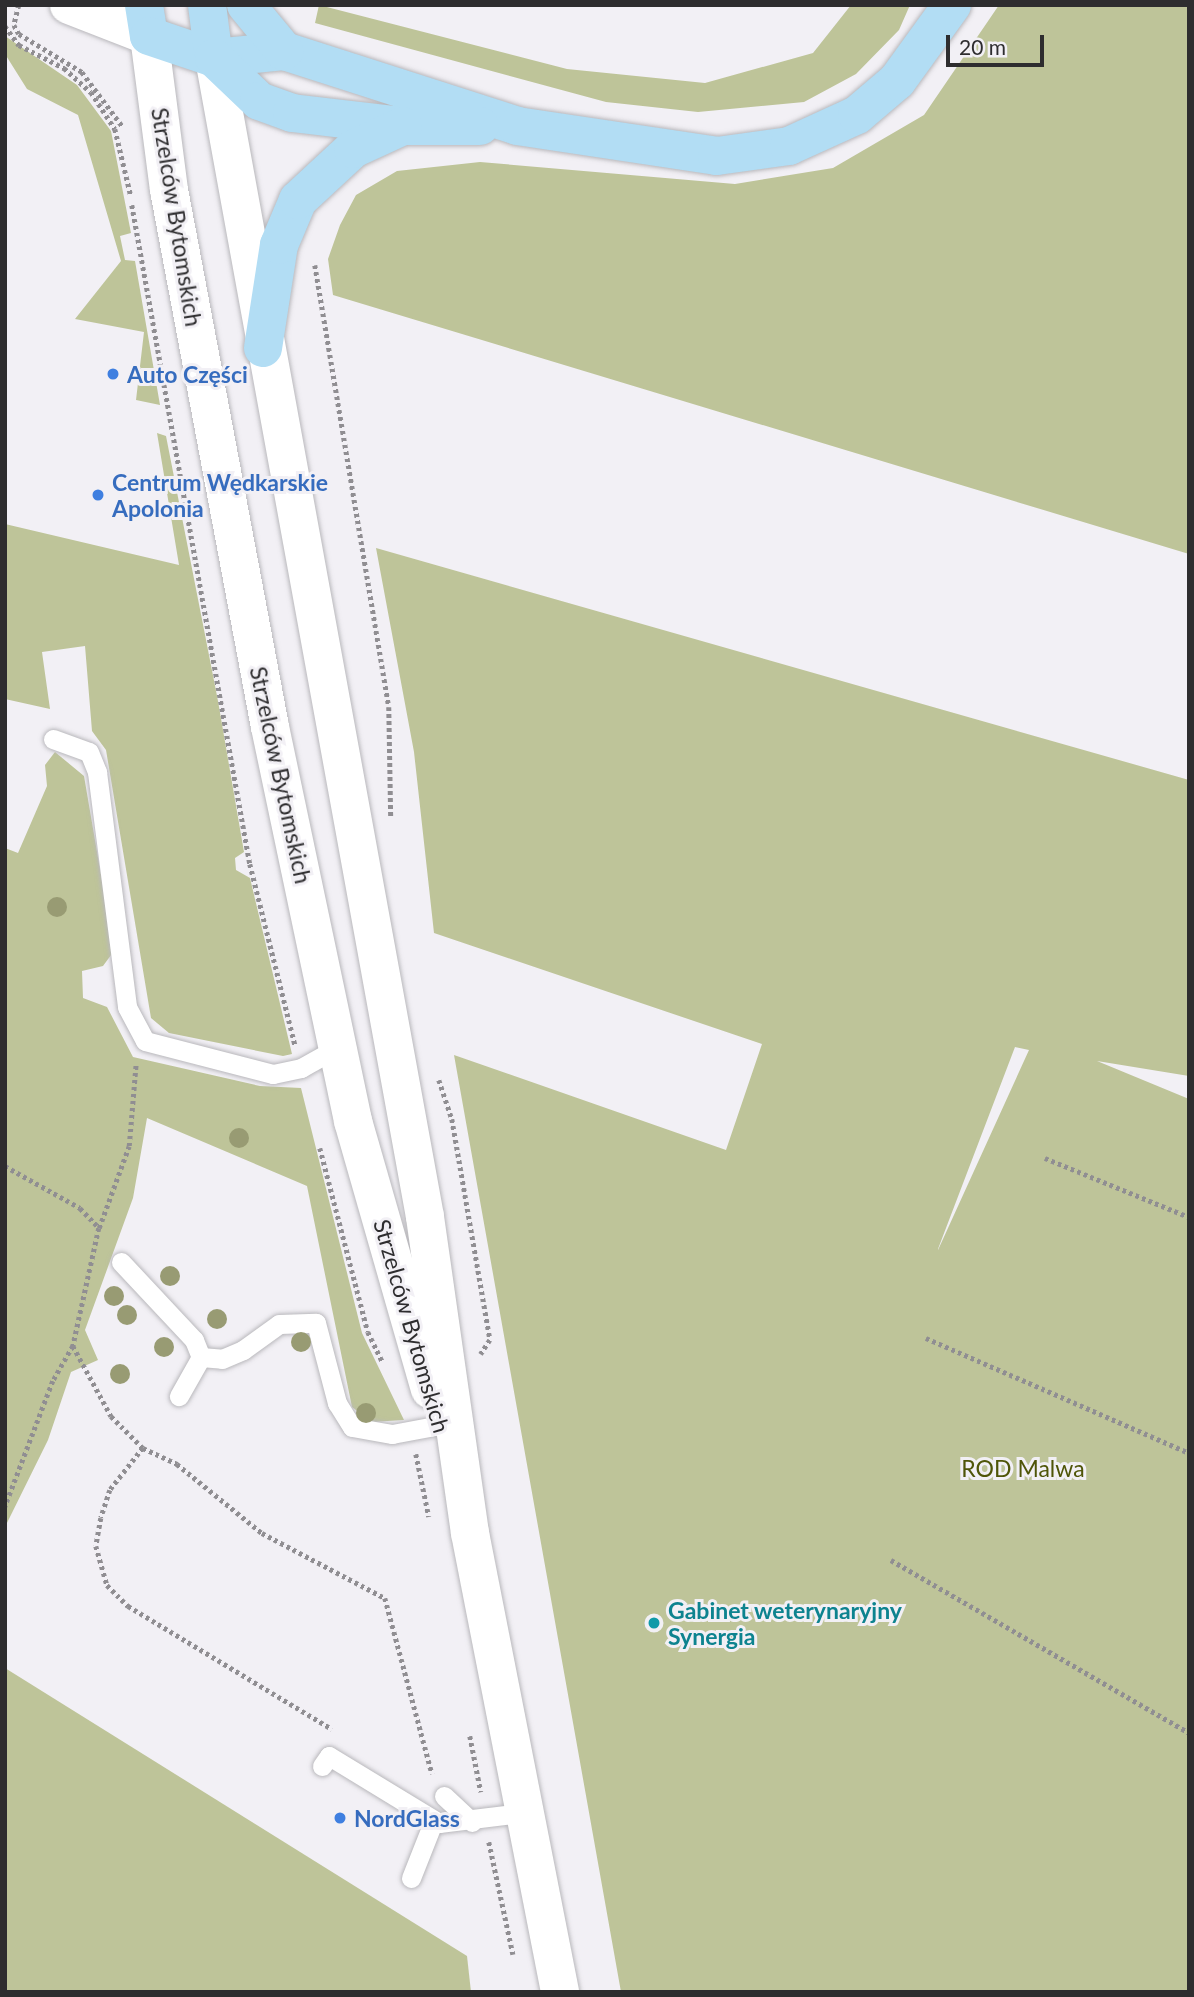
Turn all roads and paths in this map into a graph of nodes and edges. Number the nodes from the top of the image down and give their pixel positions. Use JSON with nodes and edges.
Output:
{"nodes":[{"id":1,"x":19,"y":5,"type":"edge"},
{"id":2,"x":69,"y":5,"type":"edge"},
{"id":3,"x":206,"y":5,"type":"edge"},
{"id":4,"x":246,"y":5,"type":"edge"},
{"id":5,"x":952,"y":5,"type":"edge"},
{"id":6,"x":16,"y":13,"type":"dead end"},
{"id":7,"x":147,"y":21,"type":"edge"},
{"id":8,"x":929,"y":22,"type":"edge"},
{"id":9,"x":284,"y":51,"type":"junction"},
{"id":10,"x":214,"y":58,"type":"junction"},
{"id":11,"x":403,"y":125,"type":"junction"},
{"id":12,"x":517,"y":126,"type":"junction"},
{"id":13,"x":317,"y":251,"type":"dead end"},
{"id":14,"x":263,"y":348,"type":"junction"},
{"id":15,"x":53,"y":739,"type":"dead end"},
{"id":16,"x":393,"y":830,"type":"dead end"},
{"id":17,"x":337,"y":1048,"type":"junction"},
{"id":18,"x":136,"y":1058,"type":"dead end"},
{"id":19,"x":435,"y":1071,"type":"dead end"},
{"id":20,"x":1045,"y":1158,"type":"dead end"},
{"id":21,"x":5,"y":1166,"type":"edge"},
{"id":22,"x":1189,"y":1217,"type":"edge"},
{"id":23,"x":99,"y":1227,"type":"junction"},
{"id":24,"x":121,"y":1262,"type":"dead end"},
{"id":25,"x":926,"y":1338,"type":"dead end"},
{"id":26,"x":73,"y":1346,"type":"junction"},
{"id":27,"x":201,"y":1357,"type":"junction"},
{"id":28,"x":179,"y":1396,"type":"dead end"},
{"id":29,"x":446,"y":1411,"type":"junction"},
{"id":30,"x":143,"y":1448,"type":"junction"},
{"id":31,"x":1189,"y":1453,"type":"edge"},
{"id":32,"x":5,"y":1507,"type":"edge"},
{"id":33,"x":891,"y":1560,"type":"dead end"},
{"id":34,"x":1189,"y":1733,"type":"edge"},
{"id":35,"x":343,"y":1736,"type":"dead end"},
{"id":36,"x":322,"y":1766,"type":"dead end"},
{"id":37,"x":444,"y":1796,"type":"joint"},
{"id":38,"x":522,"y":1814,"type":"junction"},
{"id":39,"x":434,"y":1820,"type":"junction"},
{"id":40,"x":478,"y":1821,"type":"junction"},
{"id":41,"x":411,"y":1878,"type":"dead end"},
{"id":42,"x":516,"y":1967,"type":"dead end"},
{"id":43,"x":560,"y":1992,"type":"edge"}],
"edges":[{"from":1,"to":6,"type":"path"},
{"from":2,"to":7,"type":"main road"},
{"from":3,"to":10,"type":"main road","name":"Strzelców Bytomskich"},
{"from":4,"to":9,"type":"main road"},
{"from":5,"to":8,"type":"main road"},
{"from":7,"to":10,"type":"main road"},
{"from":7,"to":17,"type":"main road","name":"Strzelców Bytomskich"},
{"from":8,"to":12,"type":"main road"},
{"from":9,"to":10,"type":"main road"},
{"from":9,"to":12,"type":"main road"},
{"from":10,"to":11,"type":"main road"},
{"from":10,"to":14,"type":"main road","name":"Strzelców Bytomskich"},
{"from":11,"to":12,"type":"main road"},
{"from":11,"to":14,"type":"main road"},
{"from":13,"to":16,"type":"path"},
{"from":14,"to":29,"type":"main road","name":"Strzelców Bytomskich"},
{"from":15,"to":17,"type":"lane"},
{"from":17,"to":29,"type":"main road","name":"Strzelców Bytomskich"},
{"from":18,"to":23,"type":"path"},
{"from":19,"to":29,"type":"path"},
{"from":20,"to":22,"type":"path"},
{"from":21,"to":23,"type":"path"},
{"from":23,"to":26,"type":"path"},
{"from":24,"to":27,"type":"lane"},
{"from":25,"to":31,"type":"path"},
{"from":26,"to":30,"type":"path"},
{"from":26,"to":32,"type":"path"},
{"from":27,"to":28,"type":"lane"},
{"from":27,"to":29,"type":"lane"},
{"from":29,"to":38,"type":"main road","name":"Strzelców Bytomskich"},
{"from":30,"to":35,"type":"path"},
{"from":30,"to":37,"type":"path"},
{"from":33,"to":34,"type":"path"},
{"from":36,"to":39,"type":"lane"},
{"from":37,"to":40,"type":"lane"},
{"from":38,"to":40,"type":"lane"},
{"from":38,"to":43,"type":"main road","name":"Strzelców Bytomskich"},
{"from":39,"to":40,"type":"lane"},
{"from":39,"to":41,"type":"lane"},
{"from":40,"to":42,"type":"path"}]}
